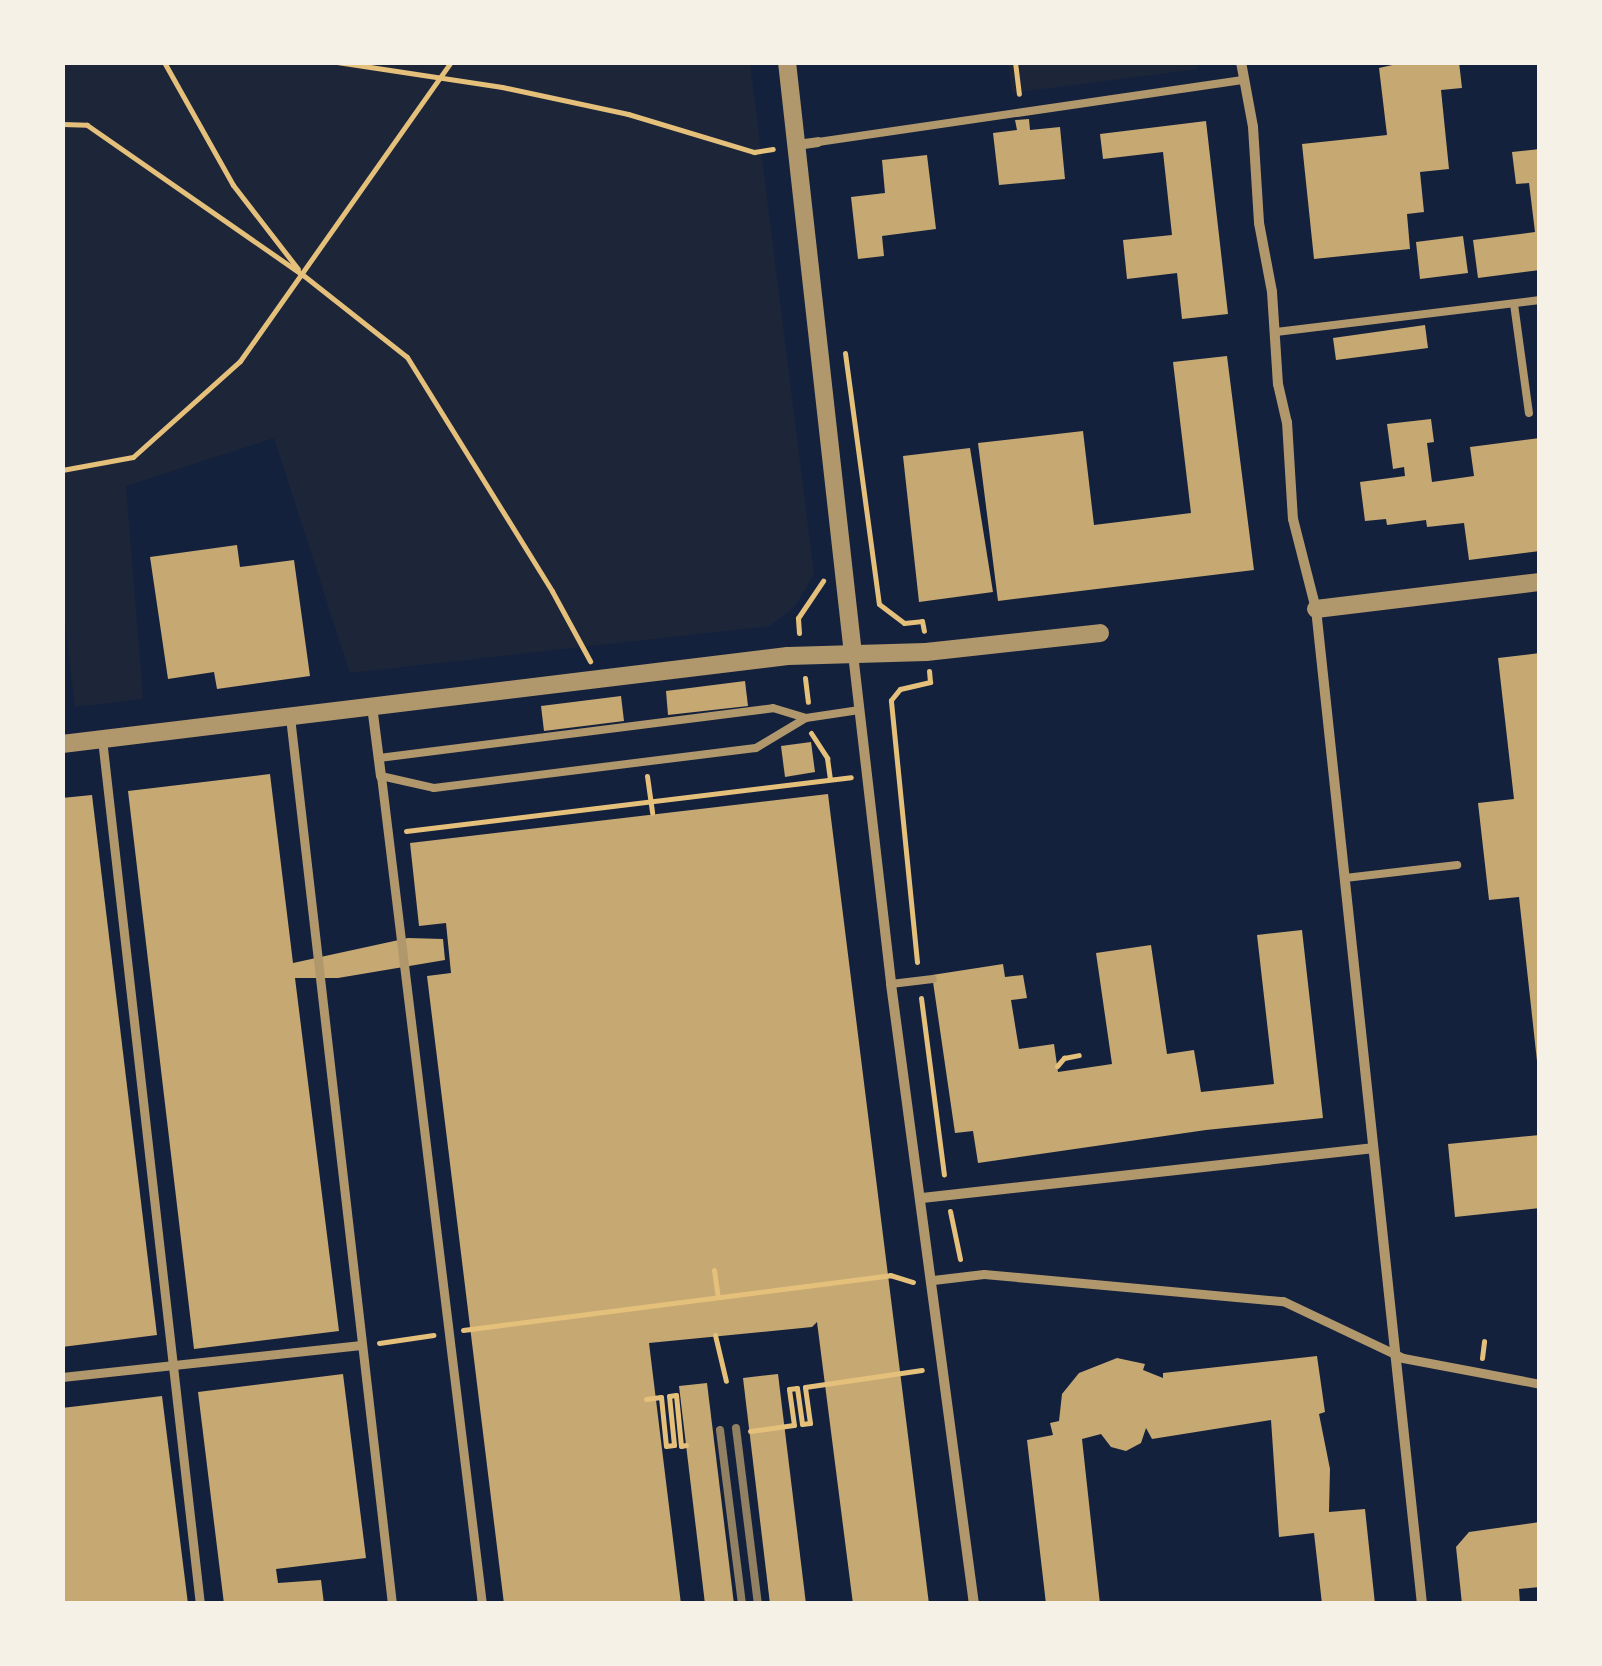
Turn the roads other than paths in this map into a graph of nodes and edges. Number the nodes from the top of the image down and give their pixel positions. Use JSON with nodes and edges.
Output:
{"nodes":[{"id":1,"x":787,"y":62,"type":"edge"},
{"id":2,"x":1240,"y":62,"type":"edge"},
{"id":3,"x":1242,"y":80,"type":"junction"},
{"id":4,"x":818,"y":142,"type":"joint"},
{"id":5,"x":797,"y":146,"type":"junction"},
{"id":6,"x":1540,"y":300,"type":"edge"},
{"id":7,"x":1514,"y":304,"type":"junction"},
{"id":8,"x":1276,"y":332,"type":"junction"},
{"id":9,"x":1529,"y":413,"type":"dead end"},
{"id":10,"x":1540,"y":582,"type":"edge"},
{"id":11,"x":1316,"y":608,"type":"junction"},
{"id":12,"x":1100,"y":634,"type":"dead end"},
{"id":13,"x":853,"y":654,"type":"junction"},
{"id":14,"x":372,"y":705,"type":"junction"},
{"id":15,"x":859,"y":710,"type":"junction"},
{"id":16,"x":290,"y":716,"type":"junction"},
{"id":17,"x":806,"y":718,"type":"junction"},
{"id":18,"x":102,"y":738,"type":"junction"},
{"id":19,"x":62,"y":744,"type":"edge"},
{"id":20,"x":379,"y":758,"type":"junction"},
{"id":21,"x":381,"y":776,"type":"junction"},
{"id":22,"x":1458,"y":865,"type":"dead end"},
{"id":23,"x":1345,"y":878,"type":"junction"},
{"id":24,"x":932,"y":979,"type":"dead end"},
{"id":25,"x":891,"y":984,"type":"junction"},
{"id":26,"x":1372,"y":1148,"type":"junction"},
{"id":27,"x":922,"y":1198,"type":"junction"},
{"id":28,"x":933,"y":1280,"type":"junction"},
{"id":29,"x":361,"y":1345,"type":"junction"},
{"id":30,"x":1394,"y":1354,"type":"junction"},
{"id":31,"x":173,"y":1367,"type":"junction"},
{"id":32,"x":62,"y":1377,"type":"edge"},
{"id":33,"x":1540,"y":1384,"type":"edge"},
{"id":34,"x":200,"y":1604,"type":"edge"},
{"id":35,"x":392,"y":1604,"type":"edge"},
{"id":36,"x":482,"y":1604,"type":"edge"},
{"id":37,"x":974,"y":1604,"type":"edge"},
{"id":38,"x":1422,"y":1604,"type":"edge"}],
"edges":[{"from":1,"to":5,"type":"street"},
{"from":2,"to":3,"type":"street"},
{"from":3,"to":4,"type":"lane"},
{"from":3,"to":8,"type":"street"},
{"from":4,"to":5,"type":"street"},
{"from":5,"to":13,"type":"street"},
{"from":6,"to":7,"type":"lane"},
{"from":7,"to":8,"type":"lane"},
{"from":7,"to":9,"type":"lane"},
{"from":8,"to":11,"type":"street"},
{"from":10,"to":11,"type":"street"},
{"from":11,"to":23,"type":"street"},
{"from":12,"to":13,"type":"street"},
{"from":13,"to":14,"type":"street"},
{"from":13,"to":15,"type":"street"},
{"from":14,"to":16,"type":"street"},
{"from":14,"to":20,"type":"street"},
{"from":15,"to":17,"type":"lane"},
{"from":15,"to":25,"type":"street"},
{"from":16,"to":18,"type":"street"},
{"from":16,"to":29,"type":"street"},
{"from":17,"to":20,"type":"lane"},
{"from":17,"to":21,"type":"lane"},
{"from":18,"to":19,"type":"street"},
{"from":18,"to":31,"type":"street"},
{"from":20,"to":21,"type":"street"},
{"from":21,"to":36,"type":"street"},
{"from":22,"to":23,"type":"lane"},
{"from":23,"to":26,"type":"street"},
{"from":24,"to":25,"type":"lane"},
{"from":25,"to":27,"type":"street"},
{"from":26,"to":27,"type":"street"},
{"from":26,"to":30,"type":"street"},
{"from":27,"to":28,"type":"street"},
{"from":28,"to":30,"type":"street"},
{"from":28,"to":37,"type":"street"},
{"from":29,"to":31,"type":"street"},
{"from":29,"to":35,"type":"street"},
{"from":30,"to":33,"type":"street"},
{"from":30,"to":38,"type":"street"},
{"from":31,"to":32,"type":"street"},
{"from":31,"to":34,"type":"street"}]}
